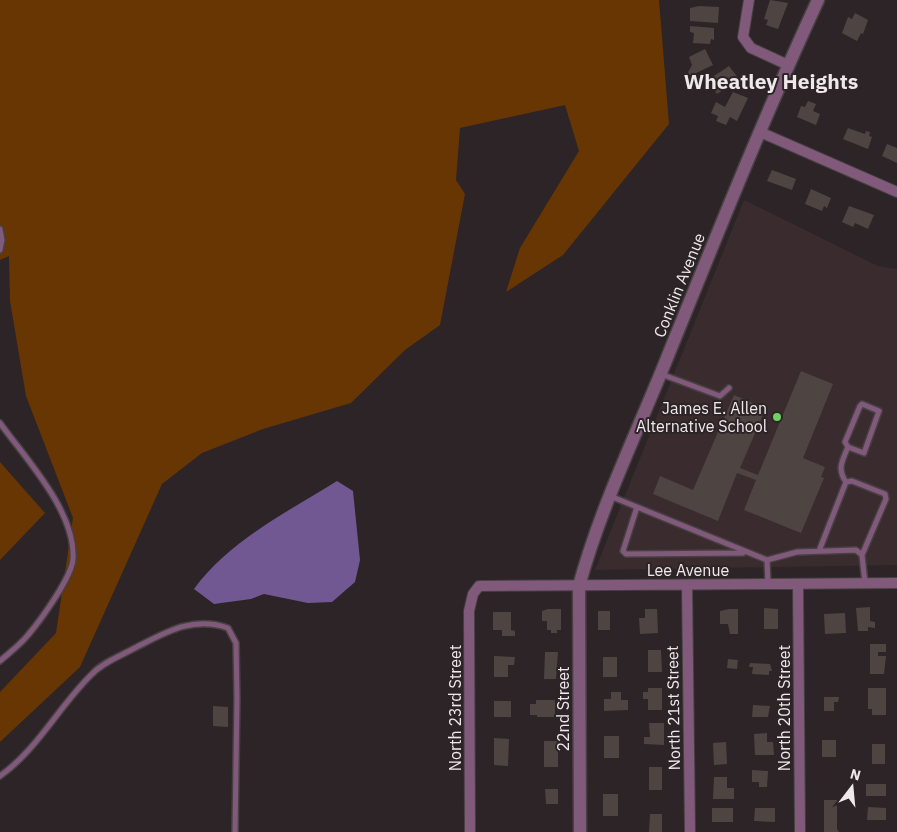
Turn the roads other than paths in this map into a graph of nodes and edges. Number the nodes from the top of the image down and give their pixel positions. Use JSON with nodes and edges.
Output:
{"nodes":[{"id":1,"x":748,"y":0,"type":"edge"},
{"id":2,"x":818,"y":0,"type":"edge"},
{"id":3,"x":788,"y":65,"type":"junction"},
{"id":4,"x":760,"y":132,"type":"junction"},
{"id":5,"x":897,"y":192,"type":"edge"},
{"id":6,"x":0,"y":229,"type":"edge"},
{"id":7,"x":0,"y":250,"type":"edge"},
{"id":8,"x":661,"y":373,"type":"junction"},
{"id":9,"x":729,"y":388,"type":"dead end"},
{"id":10,"x":0,"y":423,"type":"edge"},
{"id":11,"x":848,"y":447,"type":"junction"},
{"id":12,"x":846,"y":482,"type":"junction"},
{"id":13,"x":610,"y":496,"type":"junction"},
{"id":14,"x":637,"y":507,"type":"junction"},
{"id":15,"x":818,"y":552,"type":"junction"},
{"id":16,"x":746,"y":553,"type":"junction"},
{"id":17,"x":862,"y":555,"type":"junction"},
{"id":18,"x":767,"y":560,"type":"junction"},
{"id":19,"x":865,"y":583,"type":"junction"},
{"id":20,"x":897,"y":583,"type":"edge"},
{"id":21,"x":768,"y":584,"type":"junction"},
{"id":22,"x":798,"y":584,"type":"junction"},
{"id":23,"x":687,"y":585,"type":"junction"},
{"id":24,"x":479,"y":586,"type":"joint"},
{"id":25,"x":579,"y":586,"type":"junction"},
{"id":26,"x":0,"y":661,"type":"edge"},
{"id":27,"x":0,"y":776,"type":"edge"},
{"id":28,"x":235,"y":832,"type":"edge"},
{"id":29,"x":470,"y":832,"type":"edge"},
{"id":30,"x":580,"y":832,"type":"edge"},
{"id":31,"x":690,"y":832,"type":"edge"},
{"id":32,"x":800,"y":832,"type":"edge"}],
"edges":[{"from":1,"to":3,"type":"street"},
{"from":2,"to":3,"type":"street","name":"Conklin Avenue"},
{"from":3,"to":4,"type":"street","name":"Conklin Avenue"},
{"from":4,"to":5,"type":"street"},
{"from":4,"to":8,"type":"street","name":"Conklin Avenue"},
{"from":6,"to":7,"type":"lane"},
{"from":8,"to":9,"type":"lane"},
{"from":8,"to":13,"type":"street","name":"Conklin Avenue"},
{"from":10,"to":26,"type":"lane"},
{"from":11,"to":11,"type":"lane"},
{"from":11,"to":12,"type":"lane"},
{"from":12,"to":15,"type":"lane"},
{"from":12,"to":17,"type":"lane"},
{"from":13,"to":14,"type":"lane"},
{"from":13,"to":25,"type":"street","name":"Conklin Avenue"},
{"from":14,"to":16,"type":"lane"},
{"from":14,"to":16,"type":"lane"},
{"from":15,"to":17,"type":"lane"},
{"from":15,"to":18,"type":"lane"},
{"from":16,"to":18,"type":"lane"},
{"from":17,"to":19,"type":"lane"},
{"from":18,"to":21,"type":"lane"},
{"from":19,"to":20,"type":"street","name":"Lee Avenue"},
{"from":19,"to":22,"type":"street","name":"Lee Avenue"},
{"from":21,"to":22,"type":"street","name":"Lee Avenue"},
{"from":21,"to":23,"type":"street","name":"Lee Avenue"},
{"from":22,"to":32,"type":"street","name":"North 20th Street"},
{"from":23,"to":25,"type":"street","name":"Lee Avenue"},
{"from":23,"to":31,"type":"street","name":"North 21st Street"},
{"from":24,"to":25,"type":"street","name":"Lee Avenue"},
{"from":24,"to":29,"type":"street","name":"North 23rd Street"},
{"from":25,"to":30,"type":"street","name":"22nd Street"},
{"from":27,"to":28,"type":"lane"}]}
